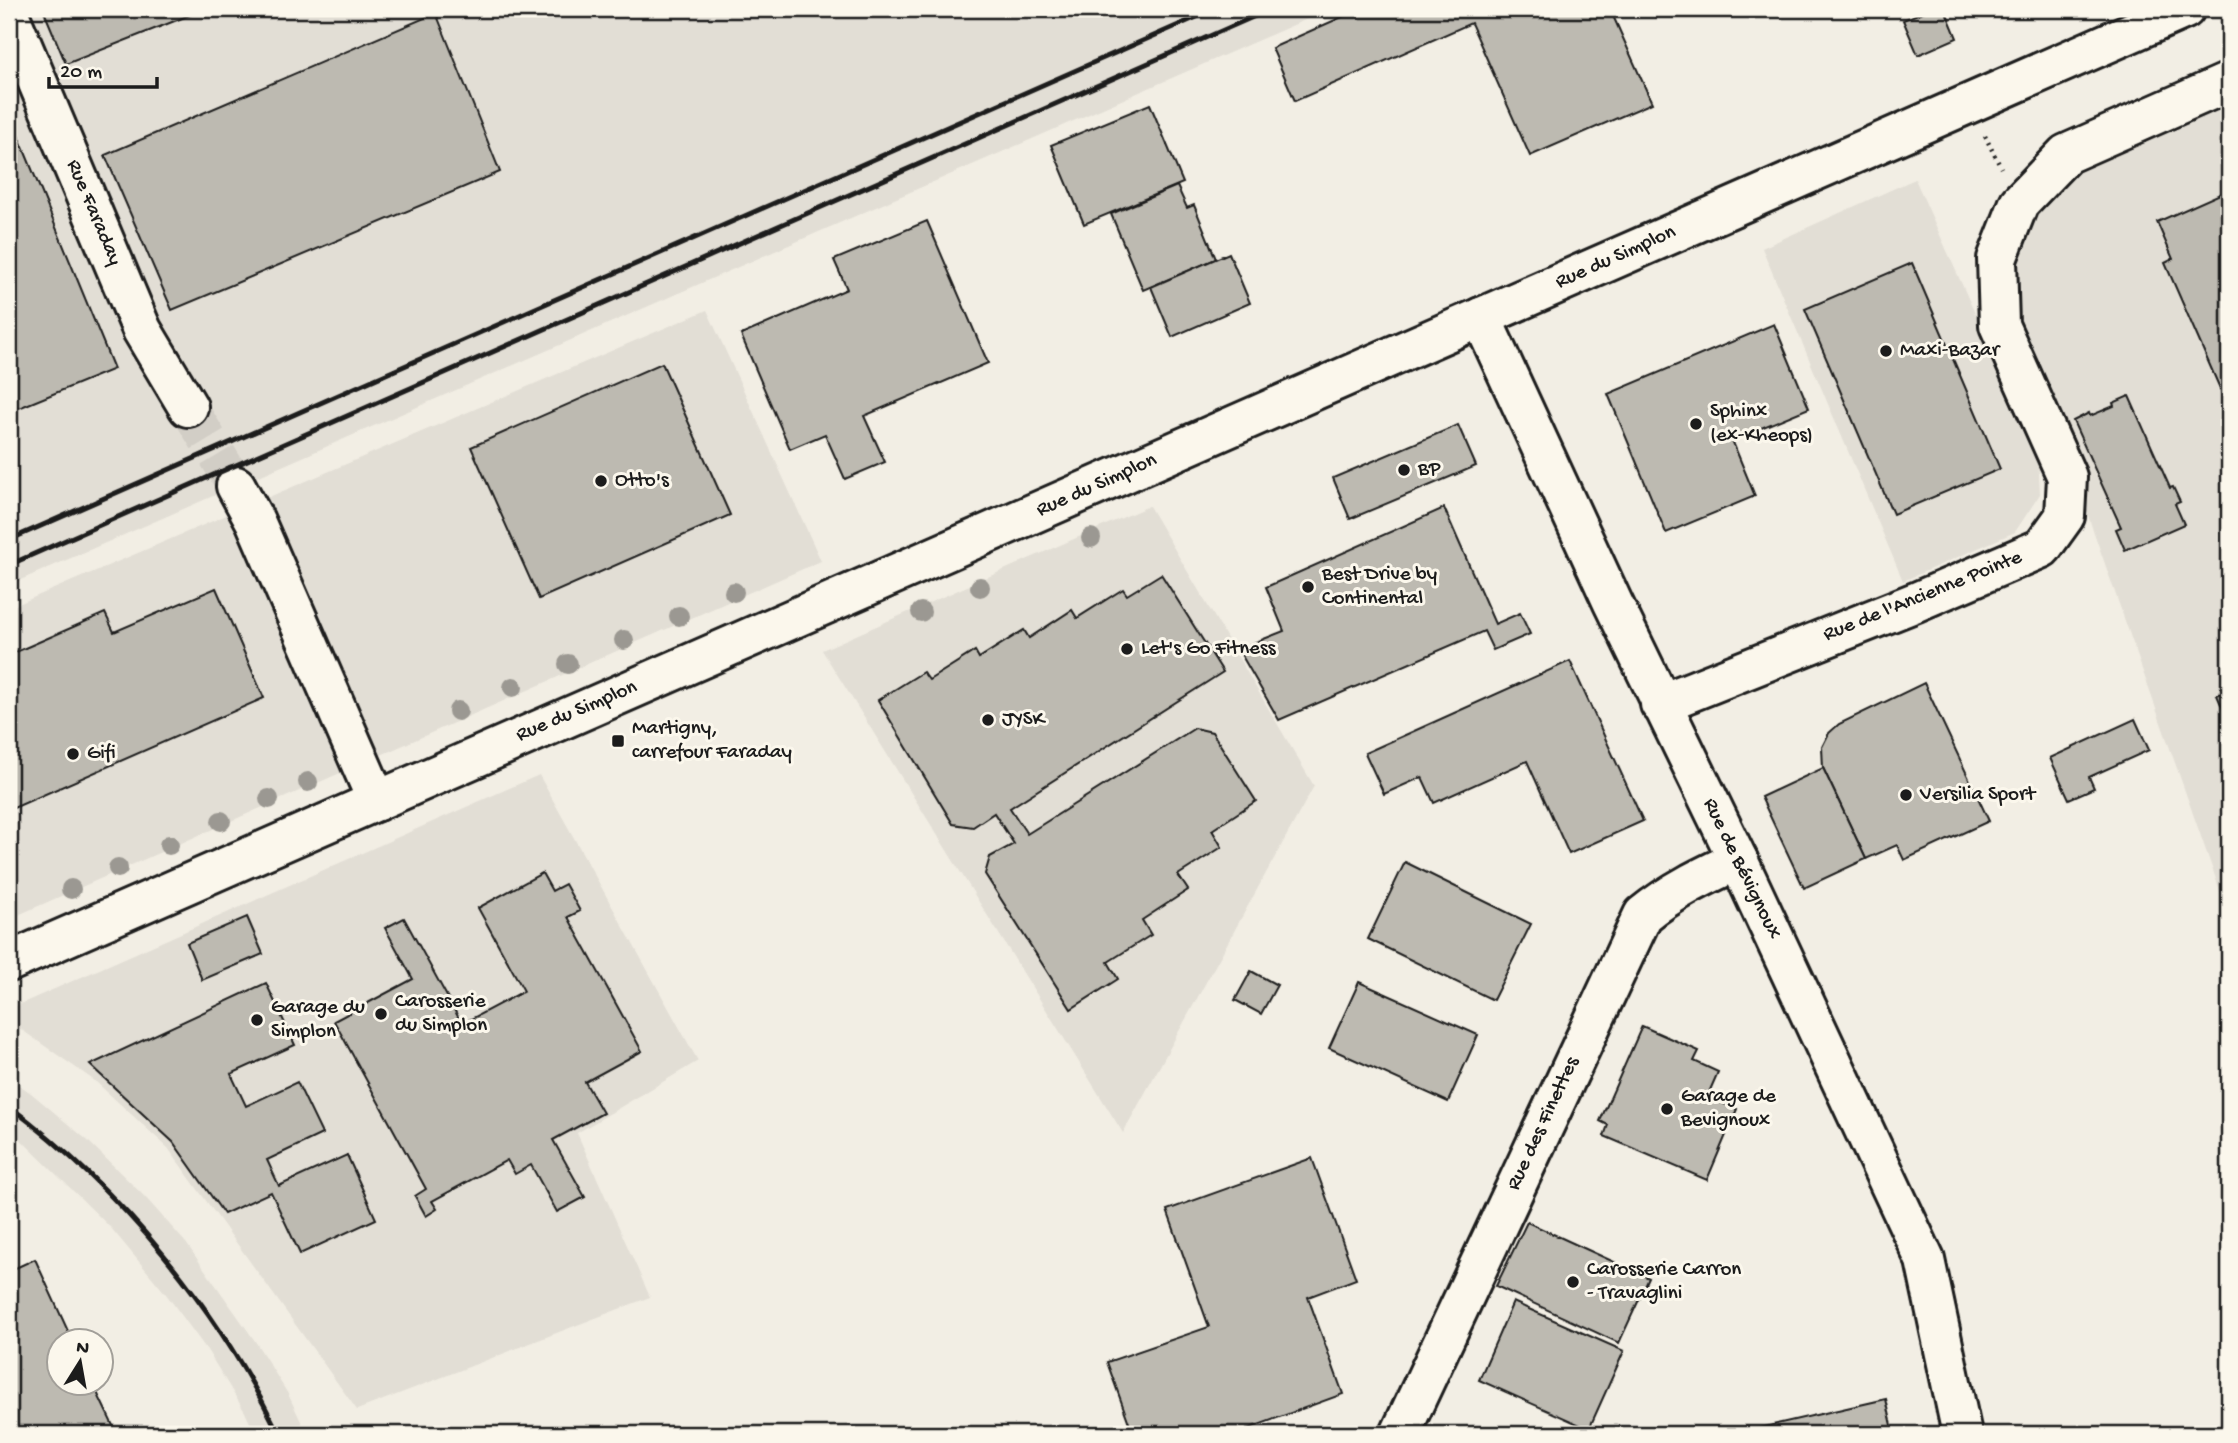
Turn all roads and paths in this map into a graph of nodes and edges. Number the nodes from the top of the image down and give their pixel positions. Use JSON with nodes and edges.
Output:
{"nodes":[{"id":1,"x":2185,"y":9,"type":"edge"},
{"id":2,"x":9,"y":14,"type":"edge"},
{"id":3,"x":2229,"y":82,"type":"edge"},
{"id":4,"x":1481,"y":317,"type":"junction"},
{"id":5,"x":188,"y":407,"type":"tunnel mouth"},
{"id":6,"x":236,"y":486,"type":"tunnel mouth"},
{"id":7,"x":1660,"y":704,"type":"junction"},
{"id":8,"x":377,"y":801,"type":"junction"},
{"id":9,"x":1738,"y":860,"type":"junction"},
{"id":10,"x":9,"y":962,"type":"edge"},
{"id":11,"x":1400,"y":1434,"type":"edge"},
{"id":12,"x":1962,"y":1434,"type":"edge"}],
"edges":[{"from":1,"to":4,"type":"street","name":"Rue du Simplon"},
{"from":2,"to":5,"type":"street","name":"Rue Faraday"},
{"from":3,"to":7,"type":"street","name":"Rue de l'Ancienne Pointe"},
{"from":4,"to":7,"type":"street","name":"Rue de Bévignoux"},
{"from":4,"to":8,"type":"street","name":"Rue du Simplon"},
{"from":6,"to":8,"type":"street"},
{"from":7,"to":9,"type":"street","name":"Rue de Bévignoux"},
{"from":8,"to":10,"type":"street","name":"Rue du Simplon"},
{"from":9,"to":11,"type":"street","name":"Rue des Finettes"},
{"from":9,"to":12,"type":"street","name":"Rue de Bévignoux"}]}
